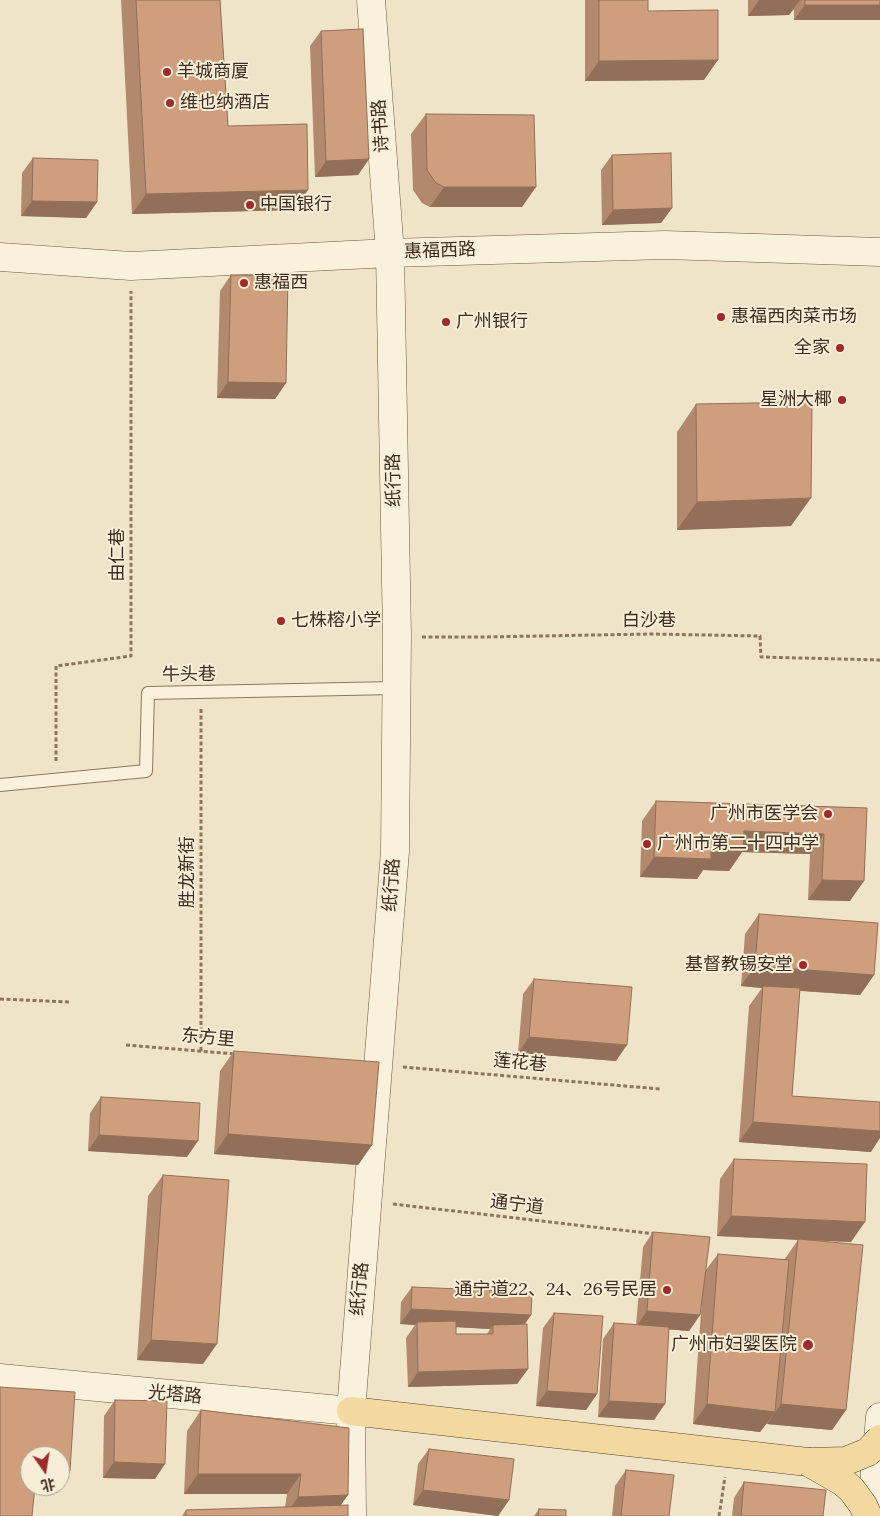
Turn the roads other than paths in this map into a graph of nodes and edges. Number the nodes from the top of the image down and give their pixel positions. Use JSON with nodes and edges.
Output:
{"nodes":[{"id":1,"x":371,"y":0,"type":"edge"},
{"id":2,"x":390,"y":252,"type":"junction"},
{"id":3,"x":880,"y":252,"type":"edge"},
{"id":4,"x":0,"y":257,"type":"edge"},
{"id":5,"x":395,"y":688,"type":"junction"},
{"id":6,"x":0,"y":785,"type":"edge"},
{"id":7,"x":0,"y":1378,"type":"edge"},
{"id":8,"x":350,"y":1411,"type":"junction"},
{"id":9,"x":880,"y":1417,"type":"edge"},
{"id":10,"x":880,"y":1438,"type":"edge"},
{"id":11,"x":808,"y":1462,"type":"junction"},
{"id":12,"x":352,"y":1516,"type":"edge"},
{"id":13,"x":869,"y":1516,"type":"edge"}],
"edges":[{"from":1,"to":2,"type":"street","name":"诗书路"},
{"from":2,"to":3,"type":"street","name":"惠福西路"},
{"from":2,"to":4,"type":"street","name":"惠福西路"},
{"from":2,"to":5,"type":"street","name":"纸行路"},
{"from":5,"to":6,"type":"lane","name":"牛头巷"},
{"from":5,"to":8,"type":"street","name":"纸行路"},
{"from":7,"to":8,"type":"street","name":"光塔路"},
{"from":8,"to":11,"type":"main road"},
{"from":8,"to":12,"type":"street","name":"纸行路"},
{"from":9,"to":13,"type":"street"},
{"from":10,"to":11,"type":"main road","bridge":true},
{"from":11,"to":13,"type":"main road","bridge":true}]}
